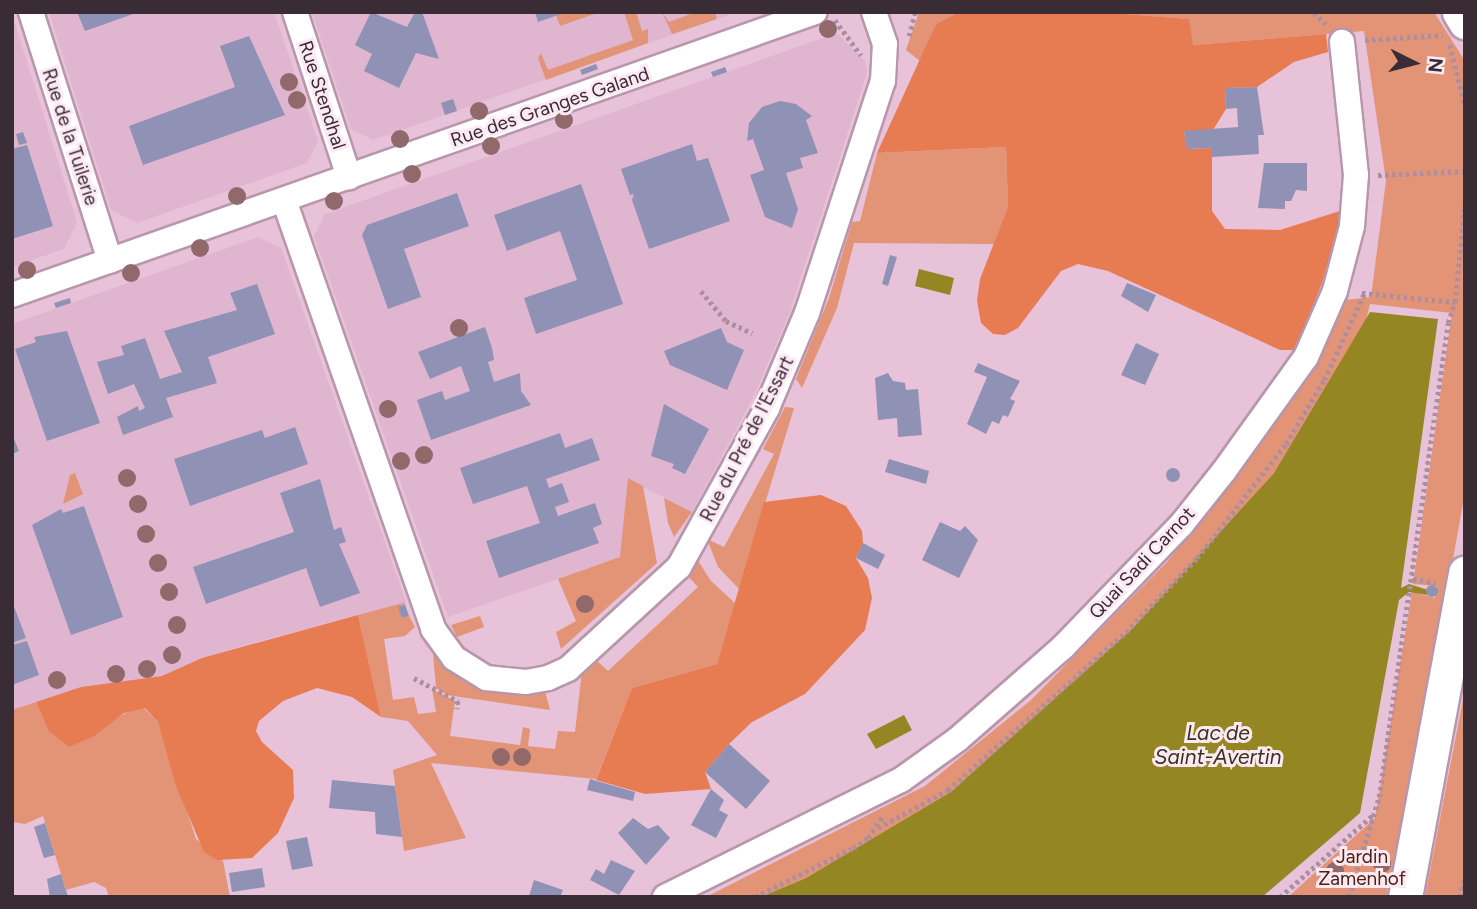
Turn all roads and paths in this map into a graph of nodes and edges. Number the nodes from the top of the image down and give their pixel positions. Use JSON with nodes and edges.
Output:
{"nodes":[{"id":1,"x":30,"y":12,"type":"edge"},
{"id":2,"x":295,"y":12,"type":"edge"},
{"id":3,"x":815,"y":12,"type":"edge"},
{"id":4,"x":833,"y":12,"type":"edge"},
{"id":5,"x":874,"y":12,"type":"edge"},
{"id":6,"x":1458,"y":21,"type":"edge"},
{"id":7,"x":1342,"y":42,"type":"joint"},
{"id":8,"x":883,"y":81,"type":"junction"},
{"id":9,"x":1465,"y":106,"type":"edge"},
{"id":10,"x":1465,"y":171,"type":"edge"},
{"id":11,"x":1356,"y":176,"type":"junction"},
{"id":12,"x":349,"y":177,"type":"junction"},
{"id":13,"x":1465,"y":199,"type":"edge"},
{"id":14,"x":284,"y":200,"type":"junction"},
{"id":15,"x":110,"y":261,"type":"junction"},
{"id":16,"x":701,"y":291,"type":"dead end"},
{"id":17,"x":12,"y":295,"type":"edge"},
{"id":18,"x":1455,"y":302,"type":"junction"},
{"id":19,"x":752,"y":332,"type":"dead end"},
{"id":20,"x":1452,"y":578,"type":"edge"},
{"id":21,"x":1412,"y":582,"type":"junction"},
{"id":22,"x":414,"y":678,"type":"dead end"},
{"id":23,"x":457,"y":709,"type":"dead end"},
{"id":24,"x":1373,"y":814,"type":"junction"},
{"id":25,"x":1465,"y":875,"type":"edge"},
{"id":26,"x":665,"y":897,"type":"edge"},
{"id":27,"x":755,"y":897,"type":"edge"},
{"id":28,"x":1280,"y":897,"type":"edge"},
{"id":29,"x":1349,"y":897,"type":"edge"},
{"id":30,"x":1405,"y":897,"type":"edge"},
{"id":31,"x":1460,"y":897,"type":"edge"}],
"edges":[{"from":1,"to":15,"type":"street","name":"Rue de la Tuilerie"},
{"from":2,"to":12,"type":"street","name":"Rue Stendhal"},
{"from":3,"to":12,"type":"street","name":"Rue des Granges Galand"},
{"from":4,"to":8,"type":"path"},
{"from":5,"to":8,"type":"street","name":"Rue du Pré de l'Essart"},
{"from":6,"to":7,"type":"path"},
{"from":6,"to":9,"type":"path"},
{"from":7,"to":11,"type":"street","name":"Quai Sadi Carnot"},
{"from":8,"to":14,"type":"street","name":"Rue du Pré de l'Essart"},
{"from":10,"to":11,"type":"path"},
{"from":11,"to":26,"type":"street","name":"Quai Sadi Carnot"},
{"from":12,"to":14,"type":"street","name":"Rue des Granges Galand"},
{"from":13,"to":18,"type":"path"},
{"from":14,"to":15,"type":"street","name":"Rue des Granges Galand"},
{"from":15,"to":17,"type":"street","name":"Rue des Granges Galand"},
{"from":16,"to":19,"type":"path"},
{"from":18,"to":21,"type":"path"},
{"from":18,"to":27,"type":"path"},
{"from":20,"to":21,"type":"path"},
{"from":20,"to":30,"type":"street"},
{"from":21,"to":24,"type":"path"},
{"from":22,"to":23,"type":"path"},
{"from":24,"to":28,"type":"path"},
{"from":24,"to":29,"type":"path"},
{"from":25,"to":31,"type":"path"}]}
